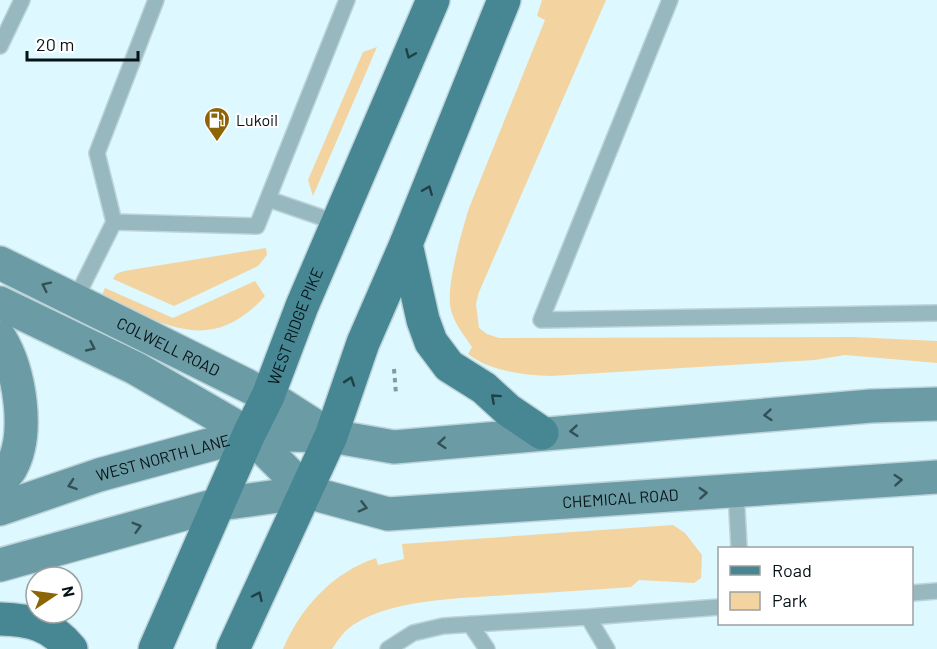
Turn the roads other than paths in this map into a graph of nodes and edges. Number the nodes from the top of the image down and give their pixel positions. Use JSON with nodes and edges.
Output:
{"nodes":[{"id":1,"x":22,"y":0,"type":"edge"},
{"id":2,"x":156,"y":0,"type":"edge"},
{"id":3,"x":347,"y":0,"type":"edge"},
{"id":4,"x":504,"y":0,"type":"edge"},
{"id":5,"x":670,"y":0,"type":"edge"},
{"id":6,"x":426,"y":2,"type":"edge"},
{"id":7,"x":0,"y":46,"type":"edge"},
{"id":8,"x":268,"y":198,"type":"junction"},
{"id":9,"x":114,"y":222,"type":"junction"},
{"id":10,"x":338,"y":223,"type":"junction"},
{"id":11,"x":406,"y":244,"type":"junction"},
{"id":12,"x":0,"y":263,"type":"edge"},
{"id":13,"x":75,"y":300,"type":"junction"},
{"id":14,"x":0,"y":303,"type":"edge"},
{"id":15,"x":937,"y":313,"type":"edge"},
{"id":16,"x":0,"y":338,"type":"edge"},
{"id":17,"x":268,"y":396,"type":"junction"},
{"id":18,"x":937,"y":404,"type":"edge"},
{"id":19,"x":542,"y":433,"type":"junction"},
{"id":20,"x":249,"y":434,"type":"junction"},
{"id":21,"x":331,"y":436,"type":"junction"},
{"id":22,"x":937,"y":477,"type":"edge"},
{"id":23,"x":0,"y":483,"type":"edge"},
{"id":24,"x":736,"y":490,"type":"junction"},
{"id":25,"x":306,"y":492,"type":"junction"},
{"id":26,"x":220,"y":504,"type":"junction"},
{"id":27,"x":0,"y":509,"type":"edge"},
{"id":28,"x":739,"y":547,"type":"edge"},
{"id":29,"x":0,"y":565,"type":"edge"},
{"id":30,"x":937,"y":591,"type":"edge"},
{"id":31,"x":913,"y":593,"type":"edge"},
{"id":32,"x":718,"y":607,"type":"edge"},
{"id":33,"x":588,"y":617,"type":"junction"},
{"id":34,"x":0,"y":619,"type":"edge"},
{"id":35,"x":470,"y":624,"type":"junction"},
{"id":36,"x":71,"y":649,"type":"edge"},
{"id":37,"x":155,"y":649,"type":"edge"},
{"id":38,"x":233,"y":649,"type":"edge"},
{"id":39,"x":388,"y":649,"type":"edge"},
{"id":40,"x":487,"y":649,"type":"edge"},
{"id":41,"x":607,"y":649,"type":"edge"}],
"edges":[{"from":1,"to":7,"type":"lane"},
{"from":2,"to":9,"type":"lane"},
{"from":3,"to":8,"type":"lane"},
{"from":11,"to":4,"type":"main road","one_way":true},
{"from":5,"to":15,"type":"lane"},
{"from":6,"to":10,"type":"main road","name":"WEST RIDGE PIKE","one_way":true},
{"from":8,"to":9,"type":"lane"},
{"from":8,"to":10,"type":"lane"},
{"from":9,"to":13,"type":"lane"},
{"from":10,"to":17,"type":"main road","name":"WEST RIDGE PIKE"},
{"from":19,"to":11,"type":"main road","one_way":true},
{"from":21,"to":11,"type":"main road","one_way":true},
{"from":13,"to":12,"type":"main road","name":"COLWELL ROAD","one_way":true},
{"from":13,"to":17,"type":"main road","name":"COLWELL ROAD"},
{"from":14,"to":20,"type":"main road","name":"COLWELL ROAD","one_way":true},
{"from":16,"to":23,"type":"main road"},
{"from":17,"to":20,"type":"main road","name":"WEST RIDGE PIKE"},
{"from":17,"to":21,"type":"main road","name":"COLWELL ROAD"},
{"from":18,"to":19,"type":"main road","one_way":true},
{"from":19,"to":21,"type":"main road","one_way":true},
{"from":20,"to":21,"type":"main road","name":"WEST NORTH LANE"},
{"from":20,"to":25,"type":"main road"},
{"from":20,"to":26,"type":"main road","name":"WEST RIDGE PIKE"},
{"from":20,"to":27,"type":"main road","name":"WEST NORTH LANE","one_way":true},
{"from":21,"to":25,"type":"main road"},
{"from":24,"to":22,"type":"main road","name":"CHEMICAL ROAD","one_way":true},
{"from":25,"to":24,"type":"main road","name":"CHEMICAL ROAD","one_way":true},
{"from":24,"to":28,"type":"lane"},
{"from":25,"to":26,"type":"main road"},
{"from":38,"to":25,"type":"main road","one_way":true},
{"from":29,"to":26,"type":"main road","one_way":true},
{"from":26,"to":37,"type":"main road","name":"WEST RIDGE PIKE"},
{"from":30,"to":31,"type":"lane"},
{"from":32,"to":33,"type":"lane"},
{"from":33,"to":35,"type":"lane"},
{"from":33,"to":41,"type":"lane"},
{"from":34,"to":36,"type":"main road"},
{"from":35,"to":39,"type":"lane"},
{"from":35,"to":40,"type":"lane"}]}
